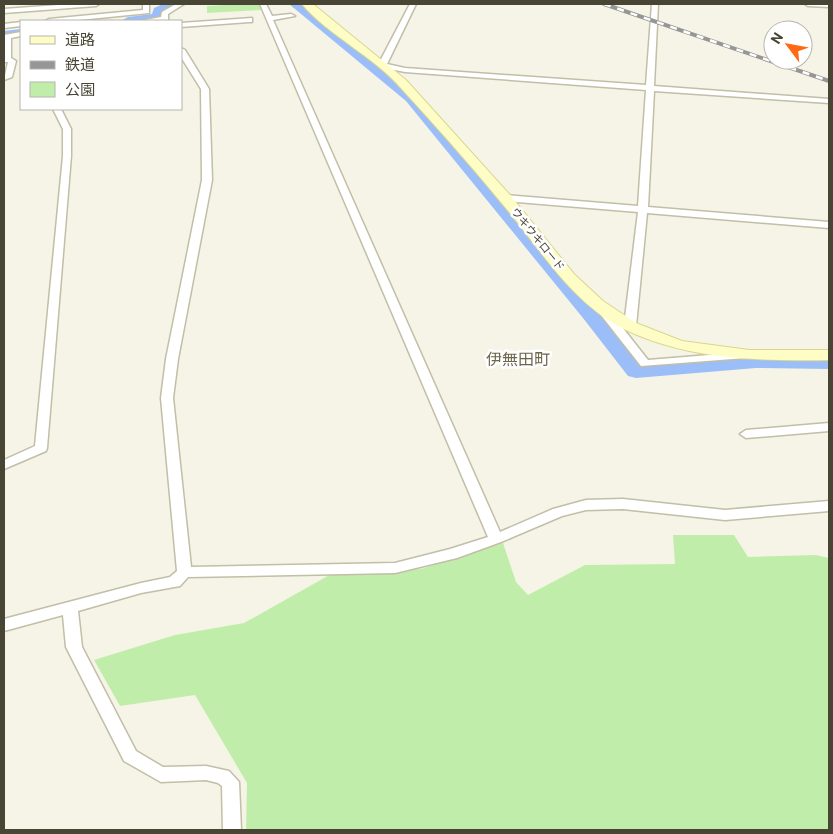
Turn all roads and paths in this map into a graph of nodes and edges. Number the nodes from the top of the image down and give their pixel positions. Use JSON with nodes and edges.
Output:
{"nodes":[{"id":1,"x":96,"y":4,"type":"edge"},
{"id":2,"x":146,"y":4,"type":"edge"},
{"id":3,"x":181,"y":4,"type":"edge"},
{"id":4,"x":263,"y":4,"type":"edge"},
{"id":5,"x":413,"y":4,"type":"edge"},
{"id":6,"x":655,"y":4,"type":"edge"},
{"id":7,"x":808,"y":4,"type":"edge"},
{"id":8,"x":307,"y":5,"type":"edge"},
{"id":9,"x":829,"y":5,"type":"edge"},
{"id":10,"x":50,"y":6,"type":"edge"},
{"id":11,"x":4,"y":11,"type":"edge"},
{"id":12,"x":291,"y":16,"type":"dead end"},
{"id":13,"x":269,"y":18,"type":"junction"},
{"id":14,"x":49,"y":20,"type":"edge"},
{"id":15,"x":60,"y":20,"type":"edge"},
{"id":16,"x":165,"y":20,"type":"edge"},
{"id":17,"x":249,"y":20,"type":"dead end"},
{"id":18,"x":20,"y":24,"type":"edge"},
{"id":19,"x":182,"y":25,"type":"edge"},
{"id":20,"x":4,"y":26,"type":"edge"},
{"id":21,"x":20,"y":34,"type":"edge"},
{"id":22,"x":182,"y":52,"type":"edge"},
{"id":23,"x":6,"y":60,"type":"edge"},
{"id":24,"x":382,"y":65,"type":"junction"},
{"id":25,"x":4,"y":78,"type":"edge"},
{"id":26,"x":650,"y":88,"type":"junction"},
{"id":27,"x":829,"y":101,"type":"edge"},
{"id":28,"x":58,"y":110,"type":"edge"},
{"id":29,"x":505,"y":198,"type":"junction"},
{"id":30,"x":642,"y":209,"type":"junction"},
{"id":31,"x":829,"y":225,"type":"edge"},
{"id":32,"x":598,"y":304,"type":"junction"},
{"id":33,"x":630,"y":326,"type":"junction"},
{"id":34,"x":749,"y":355,"type":"junction"},
{"id":35,"x":829,"y":356,"type":"edge"},
{"id":36,"x":829,"y":427,"type":"edge"},
{"id":37,"x":746,"y":434,"type":"dead end"},
{"id":38,"x":4,"y":465,"type":"edge"},
{"id":39,"x":829,"y":506,"type":"edge"},
{"id":40,"x":496,"y":539,"type":"junction"},
{"id":41,"x":184,"y":572,"type":"junction"},
{"id":42,"x":70,"y":608,"type":"junction"},
{"id":43,"x":4,"y":625,"type":"edge"},
{"id":44,"x":232,"y":830,"type":"edge"}],
"edges":[{"from":1,"to":10,"type":"street"},
{"from":2,"to":15,"type":"street"},
{"from":3,"to":16,"type":"street"},
{"from":4,"to":13,"type":"street"},
{"from":5,"to":24,"type":"street"},
{"from":6,"to":26,"type":"street"},
{"from":7,"to":9,"type":"street"},
{"from":8,"to":24,"type":"street","name":"ウキウキロード"},
{"from":10,"to":11,"type":"street"},
{"from":10,"to":14,"type":"street"},
{"from":12,"to":13,"type":"street"},
{"from":13,"to":40,"type":"street"},
{"from":17,"to":19,"type":"street"},
{"from":18,"to":20,"type":"street"},
{"from":21,"to":23,"type":"street"},
{"from":22,"to":41,"type":"street"},
{"from":23,"to":25,"type":"street"},
{"from":24,"to":26,"type":"street"},
{"from":24,"to":29,"type":"street","name":"ウキウキロード"},
{"from":26,"to":27,"type":"street"},
{"from":26,"to":30,"type":"street"},
{"from":28,"to":38,"type":"street"},
{"from":29,"to":30,"type":"street"},
{"from":29,"to":32,"type":"street","name":"ウキウキロード"},
{"from":30,"to":31,"type":"street"},
{"from":30,"to":33,"type":"street"},
{"from":32,"to":33,"type":"street","name":"ウキウキロード"},
{"from":32,"to":34,"type":"street"},
{"from":33,"to":34,"type":"street","name":"ウキウキロード"},
{"from":34,"to":35,"type":"street","name":"ウキウキロード"},
{"from":36,"to":37,"type":"street"},
{"from":39,"to":40,"type":"street"},
{"from":40,"to":41,"type":"street"},
{"from":41,"to":42,"type":"street"},
{"from":42,"to":43,"type":"street"},
{"from":42,"to":44,"type":"street"}]}
